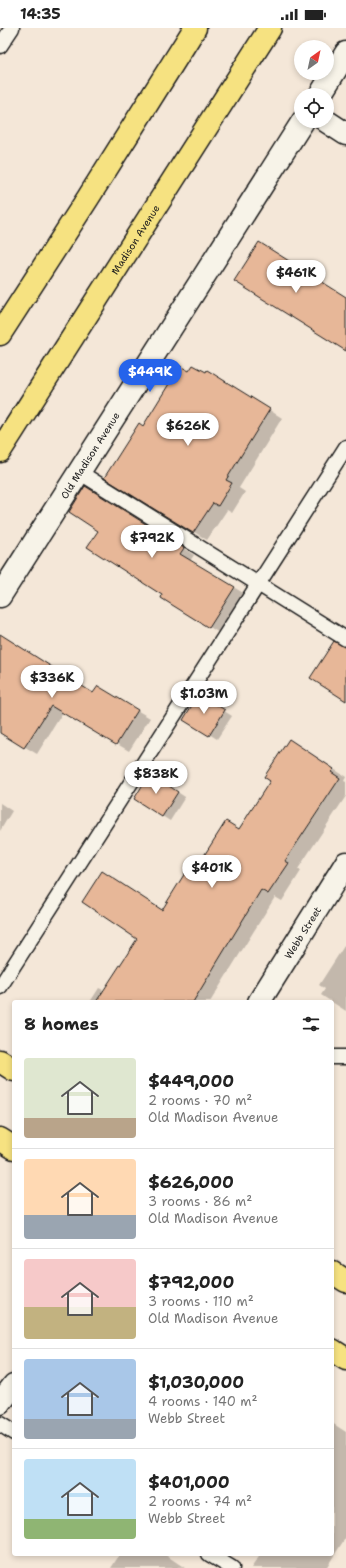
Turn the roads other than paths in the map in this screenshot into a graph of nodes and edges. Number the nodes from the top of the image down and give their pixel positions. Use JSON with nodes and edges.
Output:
{"nodes":[{"id":1,"x":12,"y":28,"type":"edge"},
{"id":2,"x":195,"y":28,"type":"edge"},
{"id":3,"x":270,"y":28,"type":"edge"},
{"id":4,"x":0,"y":46,"type":"edge"},
{"id":5,"x":346,"y":54,"type":"edge"},
{"id":6,"x":324,"y":88,"type":"edge"},
{"id":7,"x":334,"y":126,"type":"edge"},
{"id":8,"x":299,"y":128,"type":"edge"},
{"id":9,"x":346,"y":134,"type":"edge"},
{"id":10,"x":0,"y":334,"type":"edge"},
{"id":11,"x":346,"y":447,"type":"edge"},
{"id":12,"x":0,"y":451,"type":"edge"},
{"id":13,"x":79,"y":472,"type":"junction"},
{"id":14,"x":258,"y":584,"type":"junction"},
{"id":15,"x":0,"y":596,"type":"edge"},
{"id":16,"x":346,"y":639,"type":"edge"},
{"id":17,"x":346,"y":863,"type":"edge"},
{"id":18,"x":0,"y":987,"type":"edge"},
{"id":19,"x":260,"y":1000,"type":"edge"},
{"id":20,"x":334,"y":1057,"type":"edge"},
{"id":21,"x":346,"y":1057,"type":"edge"},
{"id":22,"x":0,"y":1061,"type":"edge"},
{"id":23,"x":12,"y":1069,"type":"edge"},
{"id":24,"x":0,"y":1139,"type":"edge"},
{"id":25,"x":12,"y":1147,"type":"edge"},
{"id":26,"x":334,"y":1273,"type":"edge"},
{"id":27,"x":346,"y":1281,"type":"edge"},
{"id":28,"x":334,"y":1351,"type":"edge"},
{"id":29,"x":346,"y":1359,"type":"edge"},
{"id":30,"x":12,"y":1388,"type":"edge"},
{"id":31,"x":0,"y":1403,"type":"edge"},
{"id":32,"x":0,"y":1424,"type":"edge"},
{"id":33,"x":12,"y":1432,"type":"edge"},
{"id":34,"x":212,"y":1556,"type":"edge"},
{"id":35,"x":232,"y":1568,"type":"edge"}],
"edges":[{"from":1,"to":4,"type":"lane"},
{"from":2,"to":10,"type":"main road"},
{"from":3,"to":12,"type":"main road","name":"Madison Avenue"},
{"from":5,"to":6,"type":"street"},
{"from":7,"to":9,"type":"street"},
{"from":8,"to":13,"type":"street","name":"Old Madison Avenue"},
{"from":11,"to":14,"type":"lane"},
{"from":13,"to":14,"type":"lane"},
{"from":13,"to":15,"type":"street","name":"Old Madison Avenue"},
{"from":14,"to":16,"type":"lane"},
{"from":14,"to":18,"type":"lane"},
{"from":17,"to":19,"type":"street","name":"Webb Street"},
{"from":20,"to":21,"type":"lane"},
{"from":22,"to":23,"type":"main road"},
{"from":24,"to":25,"type":"main road"},
{"from":26,"to":27,"type":"main road"},
{"from":28,"to":29,"type":"main road"},
{"from":30,"to":31,"type":"street"},
{"from":32,"to":33,"type":"lane"},
{"from":34,"to":35,"type":"lane"}]}
